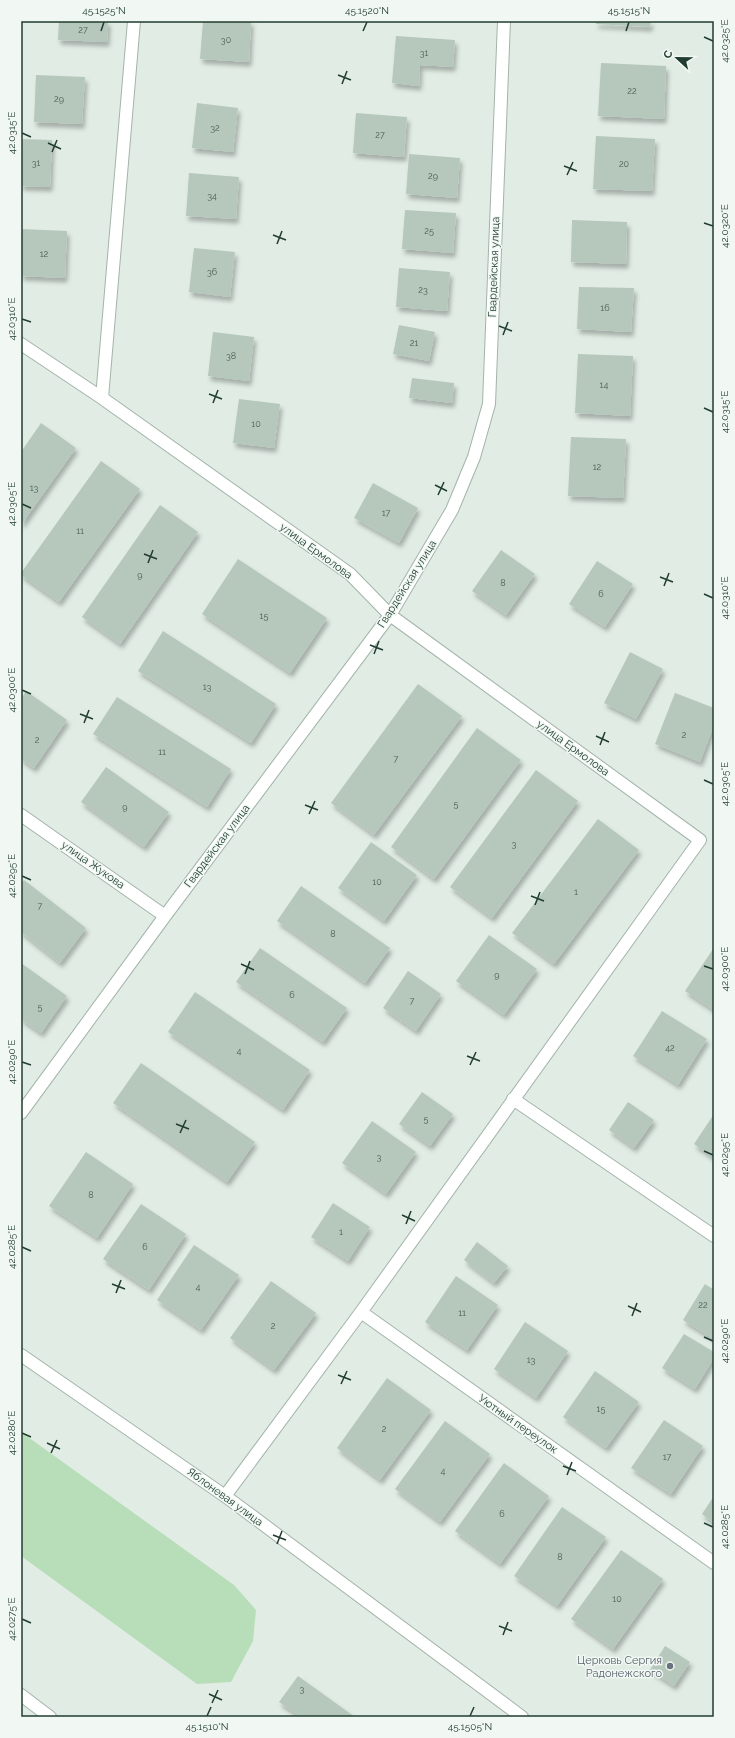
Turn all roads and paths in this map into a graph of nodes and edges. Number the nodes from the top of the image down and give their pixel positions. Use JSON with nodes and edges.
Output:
{"nodes":[{"id":1,"x":134,"y":21,"type":"edge"},
{"id":2,"x":504,"y":21,"type":"edge"},
{"id":3,"x":21,"y":344,"type":"edge"},
{"id":4,"x":102,"y":398,"type":"junction"},
{"id":5,"x":390,"y":615,"type":"junction"},
{"id":6,"x":21,"y":815,"type":"edge"},
{"id":7,"x":165,"y":916,"type":"junction"},
{"id":8,"x":513,"y":1099,"type":"junction"},
{"id":9,"x":21,"y":1113,"type":"edge"},
{"id":10,"x":714,"y":1236,"type":"edge"},
{"id":11,"x":360,"y":1312,"type":"junction"},
{"id":12,"x":21,"y":1354,"type":"edge"},
{"id":13,"x":225,"y":1496,"type":"junction"},
{"id":14,"x":714,"y":1563,"type":"edge"},
{"id":15,"x":21,"y":1695,"type":"edge"},
{"id":16,"x":50,"y":1717,"type":"edge"},
{"id":17,"x":522,"y":1717,"type":"edge"}],
"edges":[{"from":1,"to":4,"type":"street"},
{"from":2,"to":5,"type":"street","name":"Гвардейская улица"},
{"from":3,"to":4,"type":"street","name":"улица Ермолова"},
{"from":4,"to":5,"type":"street","name":"улица Ермолова"},
{"from":5,"to":7,"type":"street","name":"Гвардейская улица"},
{"from":5,"to":8,"type":"street","name":"улица Ермолова"},
{"from":6,"to":7,"type":"street","name":"улица Жукова"},
{"from":7,"to":9,"type":"street","name":"Гвардейская улица"},
{"from":8,"to":10,"type":"street"},
{"from":8,"to":11,"type":"street"},
{"from":11,"to":13,"type":"street"},
{"from":11,"to":14,"type":"street","name":"Уютный переулок"},
{"from":12,"to":13,"type":"street","name":"Яблоневая улица"},
{"from":13,"to":17,"type":"street","name":"Яблоневая улица"},
{"from":15,"to":16,"type":"street"}]}
